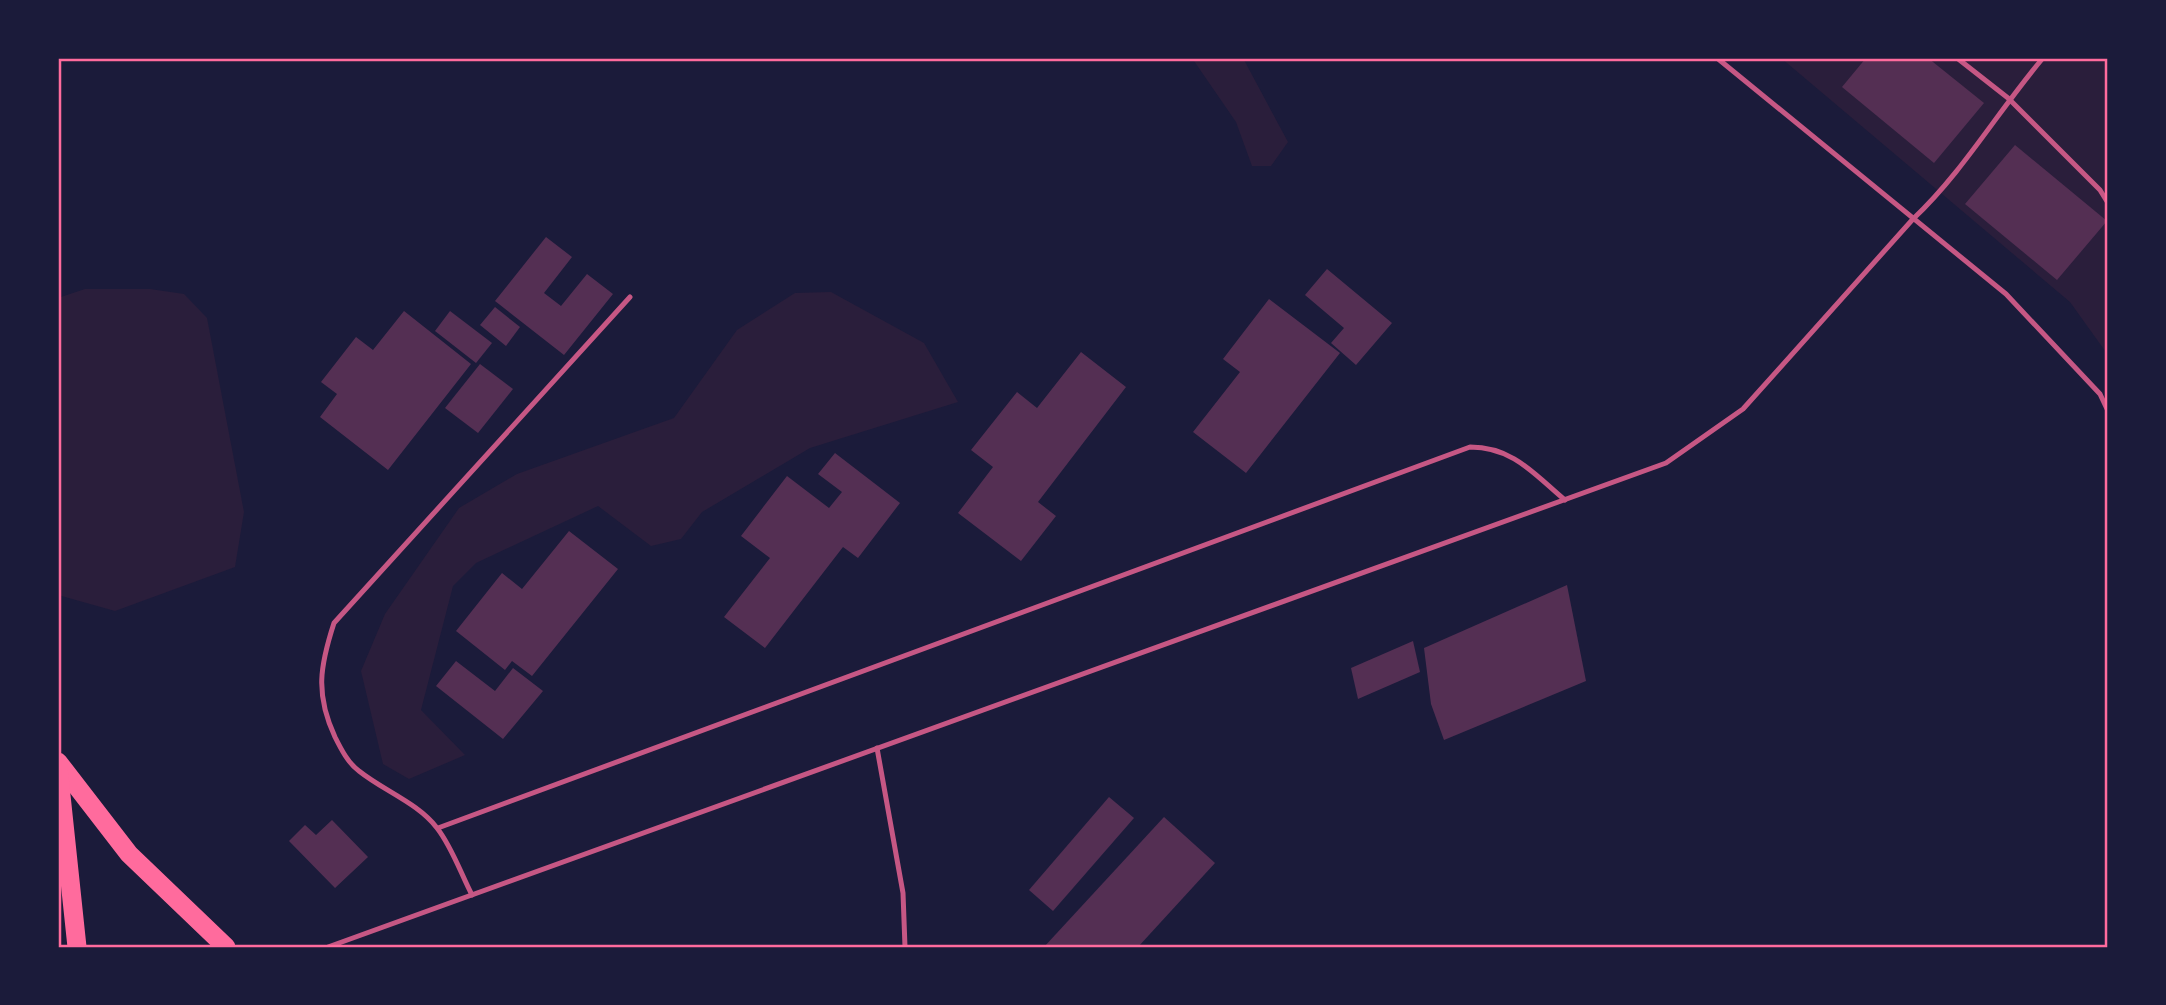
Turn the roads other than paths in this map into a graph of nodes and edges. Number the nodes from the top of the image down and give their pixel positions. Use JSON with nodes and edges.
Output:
{"nodes":[{"id":1,"x":1717,"y":58,"type":"edge"},
{"id":2,"x":1957,"y":58,"type":"edge"},
{"id":3,"x":2043,"y":58,"type":"edge"},
{"id":4,"x":2008,"y":98,"type":"junction"},
{"id":5,"x":2108,"y":203,"type":"edge"},
{"id":6,"x":1913,"y":219,"type":"junction"},
{"id":7,"x":630,"y":297,"type":"dead end"},
{"id":8,"x":2108,"y":411,"type":"edge"},
{"id":9,"x":1564,"y":500,"type":"junction"},
{"id":10,"x":877,"y":748,"type":"junction"},
{"id":11,"x":58,"y":765,"type":"edge"},
{"id":12,"x":438,"y":828,"type":"junction"},
{"id":13,"x":472,"y":895,"type":"junction"},
{"id":14,"x":77,"y":947,"type":"edge"},
{"id":15,"x":226,"y":947,"type":"edge"},
{"id":16,"x":328,"y":947,"type":"edge"},
{"id":17,"x":905,"y":947,"type":"edge"}],
"edges":[{"from":1,"to":6,"type":"lane"},
{"from":2,"to":4,"type":"lane"},
{"from":3,"to":4,"type":"lane"},
{"from":4,"to":5,"type":"lane"},
{"from":4,"to":6,"type":"lane"},
{"from":6,"to":8,"type":"lane"},
{"from":6,"to":9,"type":"lane"},
{"from":7,"to":12,"type":"lane"},
{"from":9,"to":10,"type":"lane"},
{"from":9,"to":12,"type":"lane"},
{"from":10,"to":13,"type":"lane"},
{"from":10,"to":17,"type":"lane"},
{"from":11,"to":14,"type":"highway"},
{"from":11,"to":15,"type":"highway"},
{"from":12,"to":13,"type":"lane"},
{"from":13,"to":16,"type":"lane"}]}
